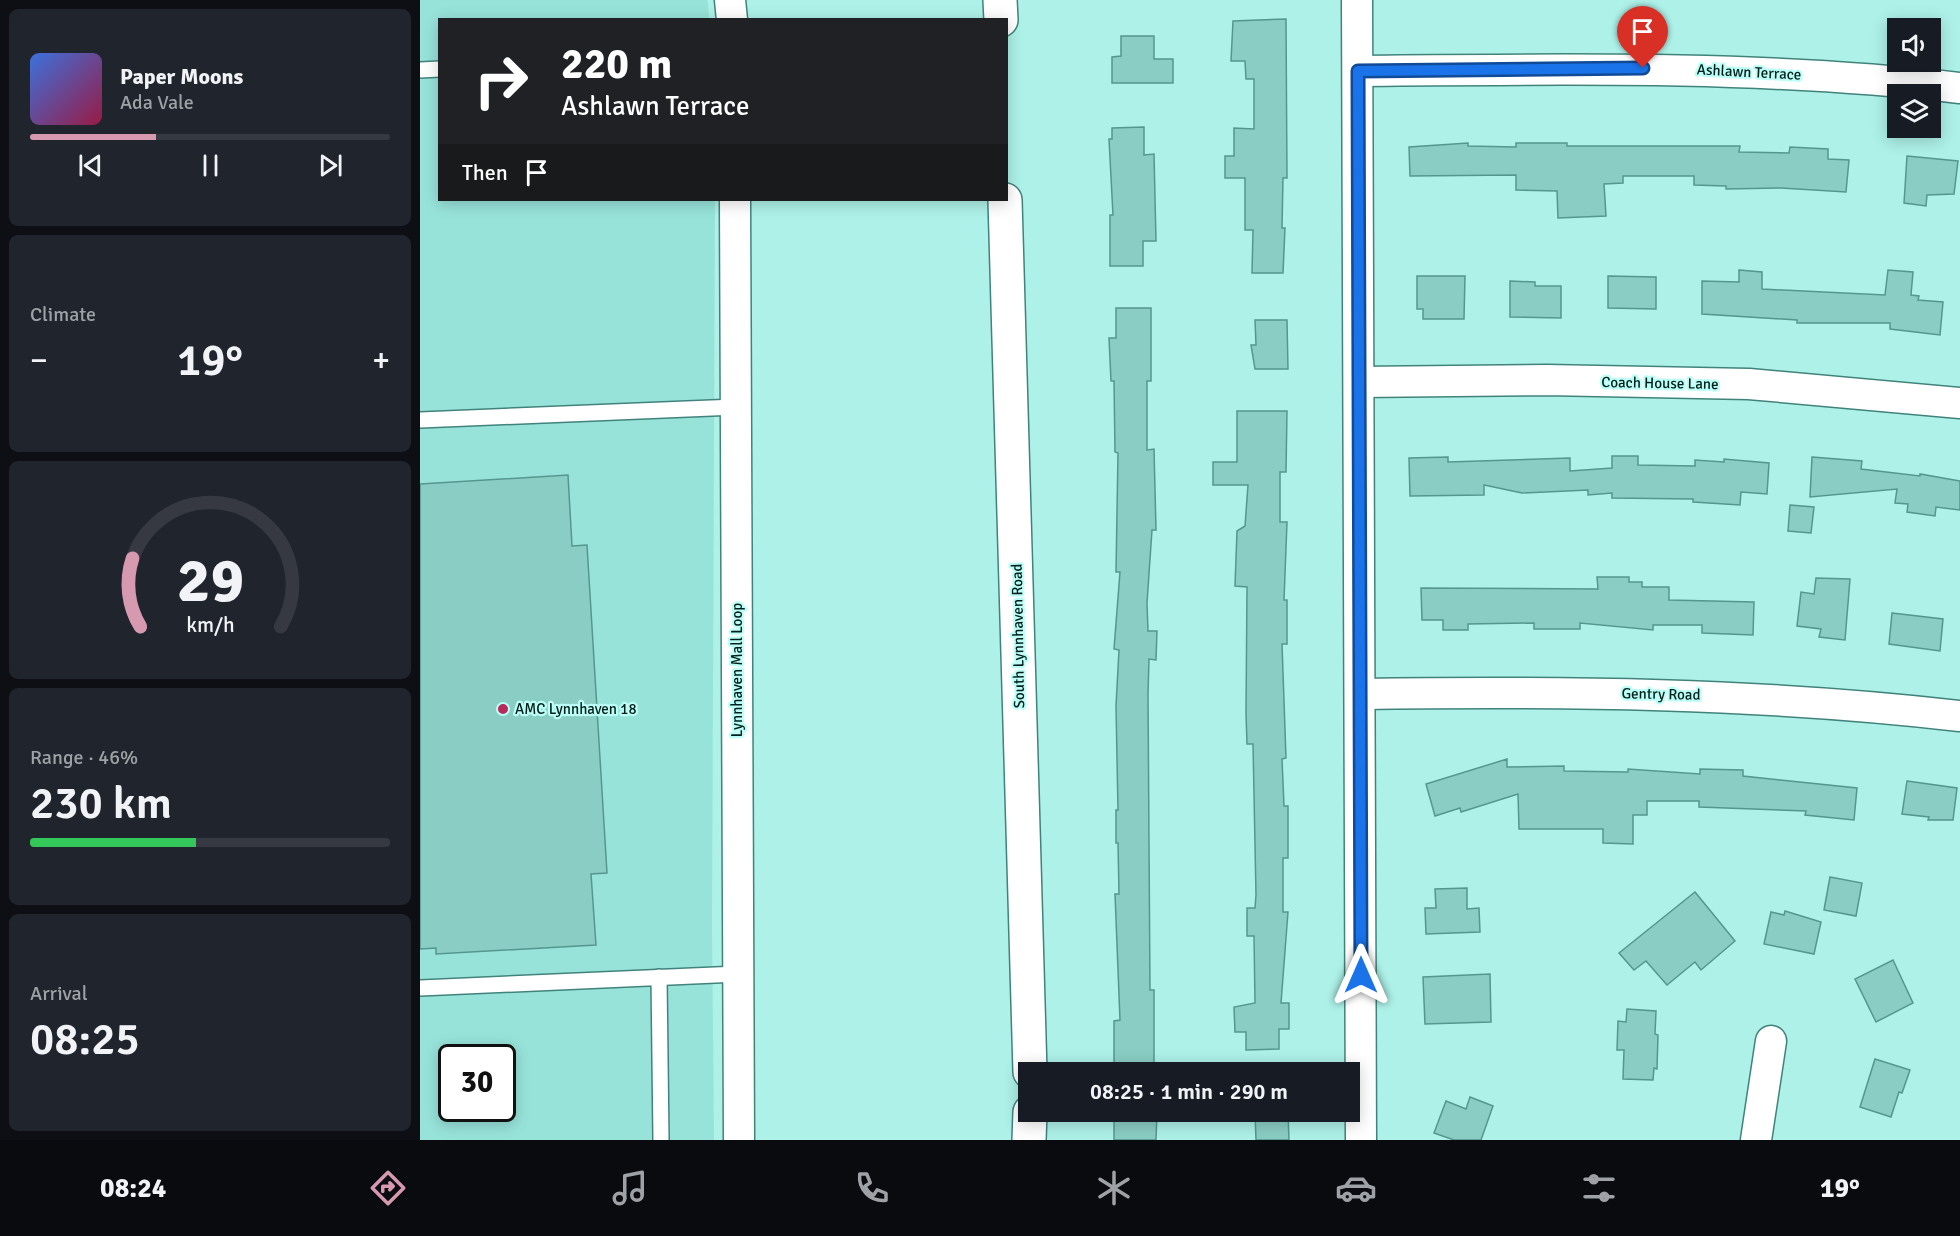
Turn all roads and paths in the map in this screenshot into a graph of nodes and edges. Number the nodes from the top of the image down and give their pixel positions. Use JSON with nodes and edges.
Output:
{"nodes":[{"id":1,"x":730,"y":0,"type":"edge"},
{"id":2,"x":1000,"y":0,"type":"edge"},
{"id":3,"x":1358,"y":0,"type":"edge"},
{"id":4,"x":732,"y":18,"type":"edge"},
{"id":5,"x":1001,"y":18,"type":"edge"},
{"id":6,"x":438,"y":69,"type":"edge"},
{"id":7,"x":420,"y":70,"type":"edge"},
{"id":8,"x":1358,"y":71,"type":"junction"},
{"id":9,"x":1960,"y":88,"type":"edge"},
{"id":10,"x":735,"y":201,"type":"edge"},
{"id":11,"x":1005,"y":201,"type":"edge"},
{"id":12,"x":1359,"y":382,"type":"junction"},
{"id":13,"x":1960,"y":403,"type":"edge"},
{"id":14,"x":736,"y":408,"type":"junction"},
{"id":15,"x":420,"y":420,"type":"edge"},
{"id":16,"x":1361,"y":694,"type":"junction"},
{"id":17,"x":1960,"y":716,"type":"edge"},
{"id":18,"x":738,"y":974,"type":"junction"},
{"id":19,"x":659,"y":977,"type":"junction"},
{"id":20,"x":420,"y":988,"type":"edge"},
{"id":21,"x":1771,"y":1041,"type":"dead end"},
{"id":22,"x":1030,"y":1062,"type":"edge"},
{"id":23,"x":1030,"y":1122,"type":"edge"},
{"id":24,"x":662,"y":1140,"type":"edge"},
{"id":25,"x":738,"y":1140,"type":"edge"},
{"id":26,"x":1029,"y":1140,"type":"edge"},
{"id":27,"x":1361,"y":1140,"type":"edge"},
{"id":28,"x":1756,"y":1140,"type":"edge"}],
"edges":[{"from":1,"to":4,"type":"street"},
{"from":2,"to":5,"type":"street"},
{"from":3,"to":8,"type":"street"},
{"from":6,"to":7,"type":"lane"},
{"from":8,"to":9,"type":"street","name":"Ashlawn Terrace"},
{"from":8,"to":12,"type":"street"},
{"from":10,"to":14,"type":"street","name":"Lynnhaven Mall Loop"},
{"from":11,"to":22,"type":"street","name":"South Lynnhaven Road"},
{"from":12,"to":13,"type":"street","name":"Coach House Lane"},
{"from":12,"to":16,"type":"street"},
{"from":14,"to":15,"type":"lane"},
{"from":14,"to":18,"type":"street","name":"Lynnhaven Mall Loop"},
{"from":16,"to":17,"type":"street","name":"Gentry Road"},
{"from":16,"to":27,"type":"street"},
{"from":18,"to":19,"type":"lane"},
{"from":18,"to":25,"type":"street","name":"Lynnhaven Mall Loop"},
{"from":19,"to":20,"type":"lane"},
{"from":19,"to":24,"type":"lane"},
{"from":21,"to":28,"type":"street"},
{"from":23,"to":26,"type":"street"}]}
